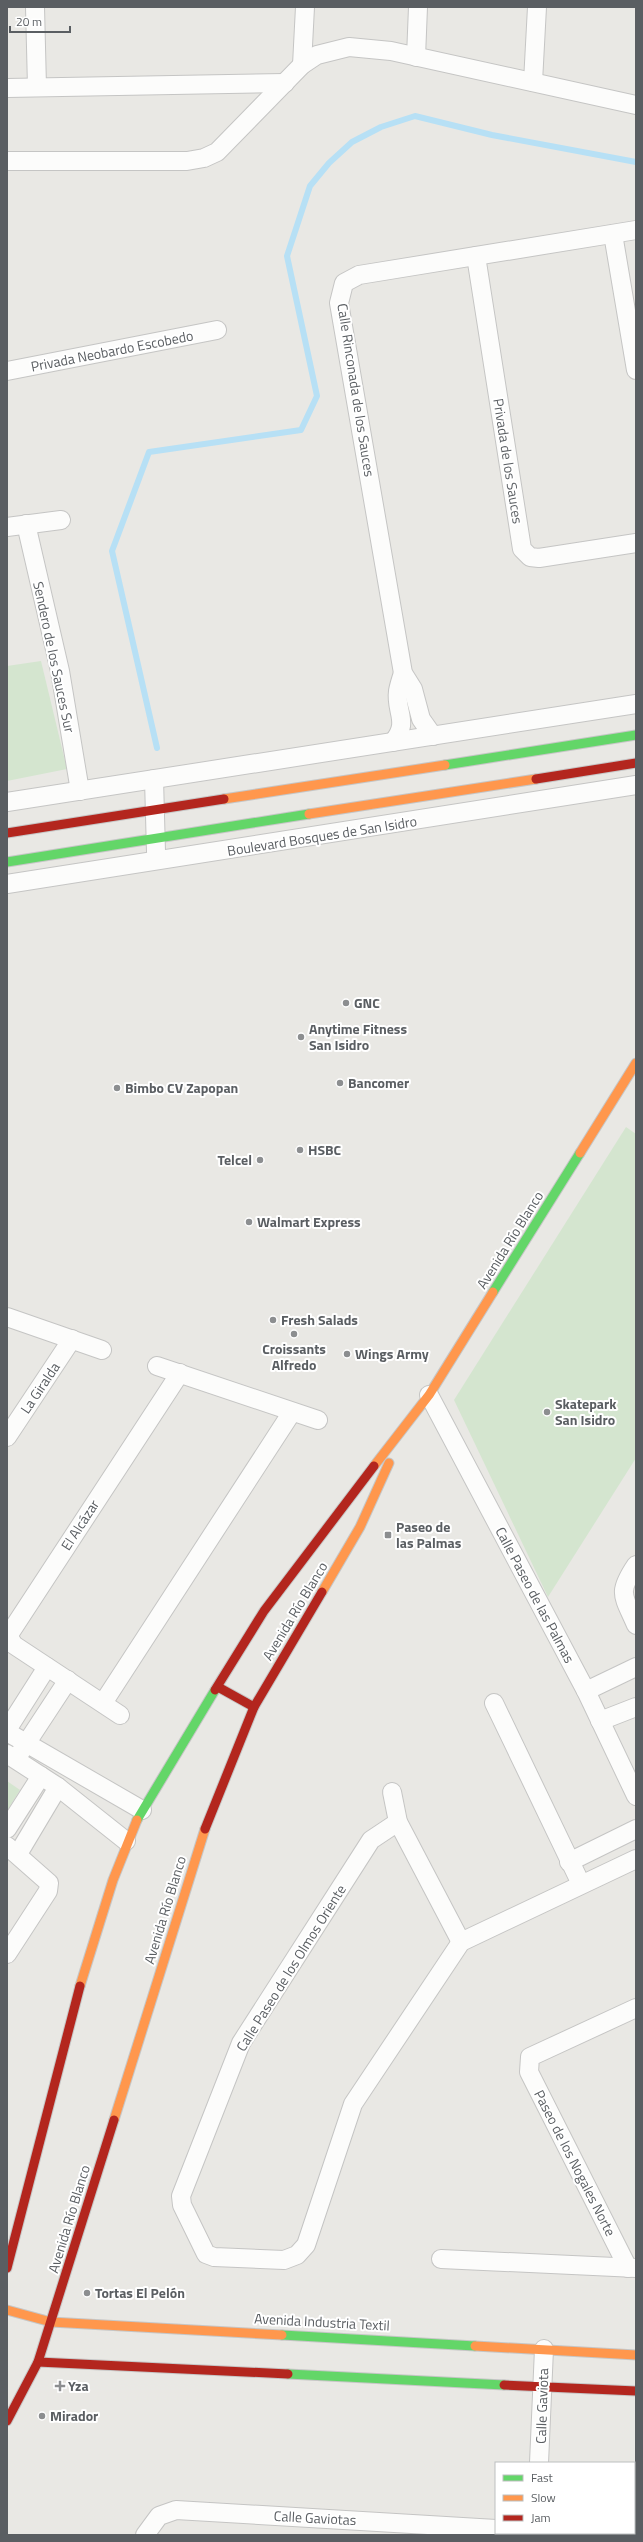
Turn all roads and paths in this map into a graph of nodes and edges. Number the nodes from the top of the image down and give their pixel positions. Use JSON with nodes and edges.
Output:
{"nodes":[{"id":1,"x":35,"y":7,"type":"edge"},
{"id":2,"x":305,"y":7,"type":"edge"},
{"id":3,"x":418,"y":7,"type":"edge"},
{"id":4,"x":537,"y":7,"type":"edge"},
{"id":5,"x":416,"y":57,"type":"junction"},
{"id":6,"x":302,"y":65,"type":"junction"},
{"id":7,"x":533,"y":82,"type":"junction"},
{"id":8,"x":285,"y":83,"type":"junction"},
{"id":9,"x":37,"y":87,"type":"junction"},
{"id":10,"x":7,"y":88,"type":"edge"},
{"id":11,"x":636,"y":105,"type":"edge"},
{"id":12,"x":7,"y":161,"type":"edge"},
{"id":13,"x":636,"y":230,"type":"edge"},
{"id":14,"x":613,"y":234,"type":"junction"},
{"id":15,"x":476,"y":256,"type":"junction"},
{"id":16,"x":217,"y":330,"type":"dead end"},
{"id":17,"x":636,"y":370,"type":"edge"},
{"id":18,"x":7,"y":371,"type":"edge"},
{"id":19,"x":60,"y":520,"type":"dead end"},
{"id":20,"x":26,"y":524,"type":"junction"},
{"id":21,"x":7,"y":527,"type":"edge"},
{"id":22,"x":636,"y":543,"type":"edge"},
{"id":23,"x":403,"y":673,"type":"junction"},
{"id":24,"x":636,"y":704,"type":"edge"},
{"id":25,"x":636,"y":735,"type":"edge"},
{"id":26,"x":433,"y":736,"type":"junction"},
{"id":27,"x":393,"y":742,"type":"junction"},
{"id":28,"x":636,"y":763,"type":"edge"},
{"id":29,"x":154,"y":779,"type":"junction"},
{"id":30,"x":636,"y":785,"type":"edge"},
{"id":31,"x":80,"y":791,"type":"junction"},
{"id":32,"x":7,"y":802,"type":"edge"},
{"id":33,"x":155,"y":810,"type":"junction"},
{"id":34,"x":7,"y":833,"type":"edge"},
{"id":35,"x":156,"y":840,"type":"junction"},
{"id":36,"x":7,"y":862,"type":"edge"},
{"id":37,"x":156,"y":862,"type":"junction"},
{"id":38,"x":7,"y":884,"type":"edge"},
{"id":39,"x":636,"y":1063,"type":"edge"},
{"id":40,"x":7,"y":1317,"type":"edge"},
{"id":41,"x":72,"y":1339,"type":"junction"},
{"id":42,"x":102,"y":1350,"type":"dead end"},
{"id":43,"x":157,"y":1366,"type":"dead end"},
{"id":44,"x":180,"y":1373,"type":"junction"},
{"id":45,"x":429,"y":1395,"type":"junction"},
{"id":46,"x":292,"y":1412,"type":"junction"},
{"id":47,"x":318,"y":1420,"type":"dead end"},
{"id":48,"x":404,"y":1429,"type":"junction"},
{"id":49,"x":7,"y":1438,"type":"edge"},
{"id":50,"x":636,"y":1565,"type":"edge"},
{"id":51,"x":636,"y":1625,"type":"edge"},
{"id":52,"x":48,"y":1667,"type":"junction"},
{"id":53,"x":636,"y":1667,"type":"edge"},
{"id":54,"x":68,"y":1680,"type":"junction"},
{"id":55,"x":218,"y":1687,"type":"junction"},
{"id":56,"x":586,"y":1691,"type":"junction"},
{"id":57,"x":494,"y":1703,"type":"dead end"},
{"id":58,"x":103,"y":1704,"type":"junction"},
{"id":59,"x":636,"y":1706,"type":"edge"},
{"id":60,"x":254,"y":1707,"type":"junction"},
{"id":61,"x":120,"y":1714,"type":"dead end"},
{"id":62,"x":600,"y":1721,"type":"junction"},
{"id":63,"x":7,"y":1731,"type":"edge"},
{"id":64,"x":27,"y":1744,"type":"junction"},
{"id":65,"x":11,"y":1757,"type":"edge"},
{"id":66,"x":41,"y":1776,"type":"junction"},
{"id":67,"x":58,"y":1787,"type":"junction"},
{"id":68,"x":392,"y":1792,"type":"dead end"},
{"id":69,"x":636,"y":1796,"type":"edge"},
{"id":70,"x":142,"y":1810,"type":"junction"},
{"id":71,"x":398,"y":1822,"type":"junction"},
{"id":72,"x":7,"y":1829,"type":"edge"},
{"id":73,"x":636,"y":1829,"type":"edge"},
{"id":74,"x":126,"y":1841,"type":"junction"},
{"id":75,"x":13,"y":1850,"type":"edge"},
{"id":76,"x":636,"y":1859,"type":"edge"},
{"id":77,"x":569,"y":1862,"type":"junction"},
{"id":78,"x":581,"y":1884,"type":"junction"},
{"id":79,"x":461,"y":1942,"type":"junction"},
{"id":80,"x":7,"y":1954,"type":"edge"},
{"id":81,"x":636,"y":2008,"type":"edge"},
{"id":82,"x":441,"y":2259,"type":"dead end"},
{"id":83,"x":7,"y":2268,"type":"edge"},
{"id":84,"x":632,"y":2268,"type":"edge"},
{"id":85,"x":7,"y":2310,"type":"edge"},
{"id":86,"x":51,"y":2322,"type":"junction"},
{"id":87,"x":544,"y":2349,"type":"junction"},
{"id":88,"x":636,"y":2355,"type":"edge"},
{"id":89,"x":38,"y":2362,"type":"junction"},
{"id":90,"x":542,"y":2386,"type":"junction"},
{"id":91,"x":636,"y":2391,"type":"edge"},
{"id":92,"x":7,"y":2421,"type":"edge"},
{"id":93,"x":539,"y":2462,"type":"edge"},
{"id":94,"x":495,"y":2529,"type":"edge"},
{"id":95,"x":145,"y":2535,"type":"edge"}],
"edges":[{"from":1,"to":9,"type":"street"},
{"from":2,"to":6,"type":"street"},
{"from":3,"to":5,"type":"street"},
{"from":4,"to":7,"type":"street"},
{"from":5,"to":6,"type":"street"},
{"from":5,"to":7,"type":"street"},
{"from":6,"to":8,"type":"street"},
{"from":7,"to":11,"type":"street"},
{"from":8,"to":9,"type":"street"},
{"from":8,"to":12,"type":"street"},
{"from":9,"to":10,"type":"street"},
{"from":13,"to":14,"type":"street","name":"Calle Rinconada de los Sauces"},
{"from":14,"to":15,"type":"street","name":"Calle Rinconada de los Sauces"},
{"from":14,"to":17,"type":"street"},
{"from":15,"to":22,"type":"street","name":"Privada de los Sauces"},
{"from":15,"to":23,"type":"street","name":"Calle Rinconada de los Sauces"},
{"from":16,"to":18,"type":"street","name":"Privada Neobardo Escobedo"},
{"from":19,"to":20,"type":"street"},
{"from":20,"to":21,"type":"street"},
{"from":20,"to":31,"type":"street","name":"Sendero de los Sauces Sur"},
{"from":23,"to":26,"type":"street","name":"Calle Rinconada de los Sauces"},
{"from":23,"to":27,"type":"street","name":"Calle Rinconada de los Sauces"},
{"from":24,"to":26,"type":"street"},
{"from":25,"to":33,"type":"street"},
{"from":26,"to":27,"type":"street"},
{"from":27,"to":29,"type":"street"},
{"from":28,"to":35,"type":"street","name":"Boulevard Bosques de San Isidro"},
{"from":29,"to":31,"type":"street"},
{"from":29,"to":33,"type":"street"},
{"from":30,"to":37,"type":"street","name":"Boulevard Bosques de San Isidro"},
{"from":31,"to":32,"type":"street"},
{"from":33,"to":34,"type":"street"},
{"from":33,"to":35,"type":"street"},
{"from":35,"to":36,"type":"street","name":"Boulevard Bosques de San Isidro"},
{"from":35,"to":37,"type":"street"},
{"from":37,"to":38,"type":"street","name":"Boulevard Bosques de San Isidro"},
{"from":39,"to":45,"type":"street","name":"Avenida Río Blanco"},
{"from":40,"to":41,"type":"street"},
{"from":41,"to":42,"type":"street"},
{"from":41,"to":49,"type":"street","name":"La Giralda"},
{"from":43,"to":44,"type":"street"},
{"from":44,"to":46,"type":"street"},
{"from":44,"to":52,"type":"street","name":"El Alcázar"},
{"from":45,"to":48,"type":"street","name":"Avenida Río Blanco"},
{"from":45,"to":56,"type":"street","name":"Calle Paseo de las Palmas"},
{"from":46,"to":47,"type":"street"},
{"from":46,"to":58,"type":"street"},
{"from":48,"to":55,"type":"street","name":"Avenida Río Blanco"},
{"from":48,"to":60,"type":"street","name":"Avenida Río Blanco"},
{"from":50,"to":51,"type":"street"},
{"from":52,"to":54,"type":"street","name":"El Alcázar"},
{"from":52,"to":63,"type":"street"},
{"from":53,"to":56,"type":"street"},
{"from":54,"to":58,"type":"street","name":"El Alcázar"},
{"from":54,"to":64,"type":"street"},
{"from":55,"to":60,"type":"street"},
{"from":55,"to":70,"type":"street","name":"Avenida Río Blanco"},
{"from":56,"to":62,"type":"street","name":"Calle Paseo de las Palmas"},
{"from":57,"to":77,"type":"street"},
{"from":58,"to":61,"type":"street","name":"El Alcázar"},
{"from":59,"to":62,"type":"street"},
{"from":60,"to":86,"type":"street","name":"Avenida Río Blanco"},
{"from":62,"to":69,"type":"street","name":"Calle Paseo de las Palmas"},
{"from":63,"to":64,"type":"street"},
{"from":64,"to":65,"type":"street"},
{"from":64,"to":70,"type":"street"},
{"from":65,"to":66,"type":"street"},
{"from":66,"to":67,"type":"street"},
{"from":66,"to":72,"type":"street"},
{"from":67,"to":74,"type":"street"},
{"from":67,"to":75,"type":"street"},
{"from":68,"to":71,"type":"street"},
{"from":70,"to":74,"type":"street","name":"Avenida Río Blanco"},
{"from":71,"to":79,"type":"street"},
{"from":71,"to":79,"type":"street","name":"Calle Paseo de los Olmos Oriente"},
{"from":73,"to":77,"type":"street"},
{"from":74,"to":83,"type":"street","name":"Avenida Río Blanco"},
{"from":75,"to":80,"type":"street"},
{"from":76,"to":78,"type":"street"},
{"from":77,"to":78,"type":"street"},
{"from":78,"to":79,"type":"street"},
{"from":81,"to":84,"type":"street","name":"Paseo de los Nogales Norte"},
{"from":82,"to":84,"type":"street"},
{"from":85,"to":86,"type":"street","name":"Avenida Industria Textil"},
{"from":86,"to":87,"type":"street","name":"Avenida Industria Textil"},
{"from":86,"to":89,"type":"street","name":"Avenida Río Blanco"},
{"from":87,"to":88,"type":"street","name":"Avenida Industria Textil"},
{"from":87,"to":90,"type":"street","name":"Calle Gaviota"},
{"from":89,"to":90,"type":"street"},
{"from":89,"to":92,"type":"street","name":"Avenida Río Blanco"},
{"from":90,"to":91,"type":"street"},
{"from":90,"to":93,"type":"street","name":"Calle Gaviota"},
{"from":94,"to":95,"type":"street","name":"Calle Gaviotas"}]}
